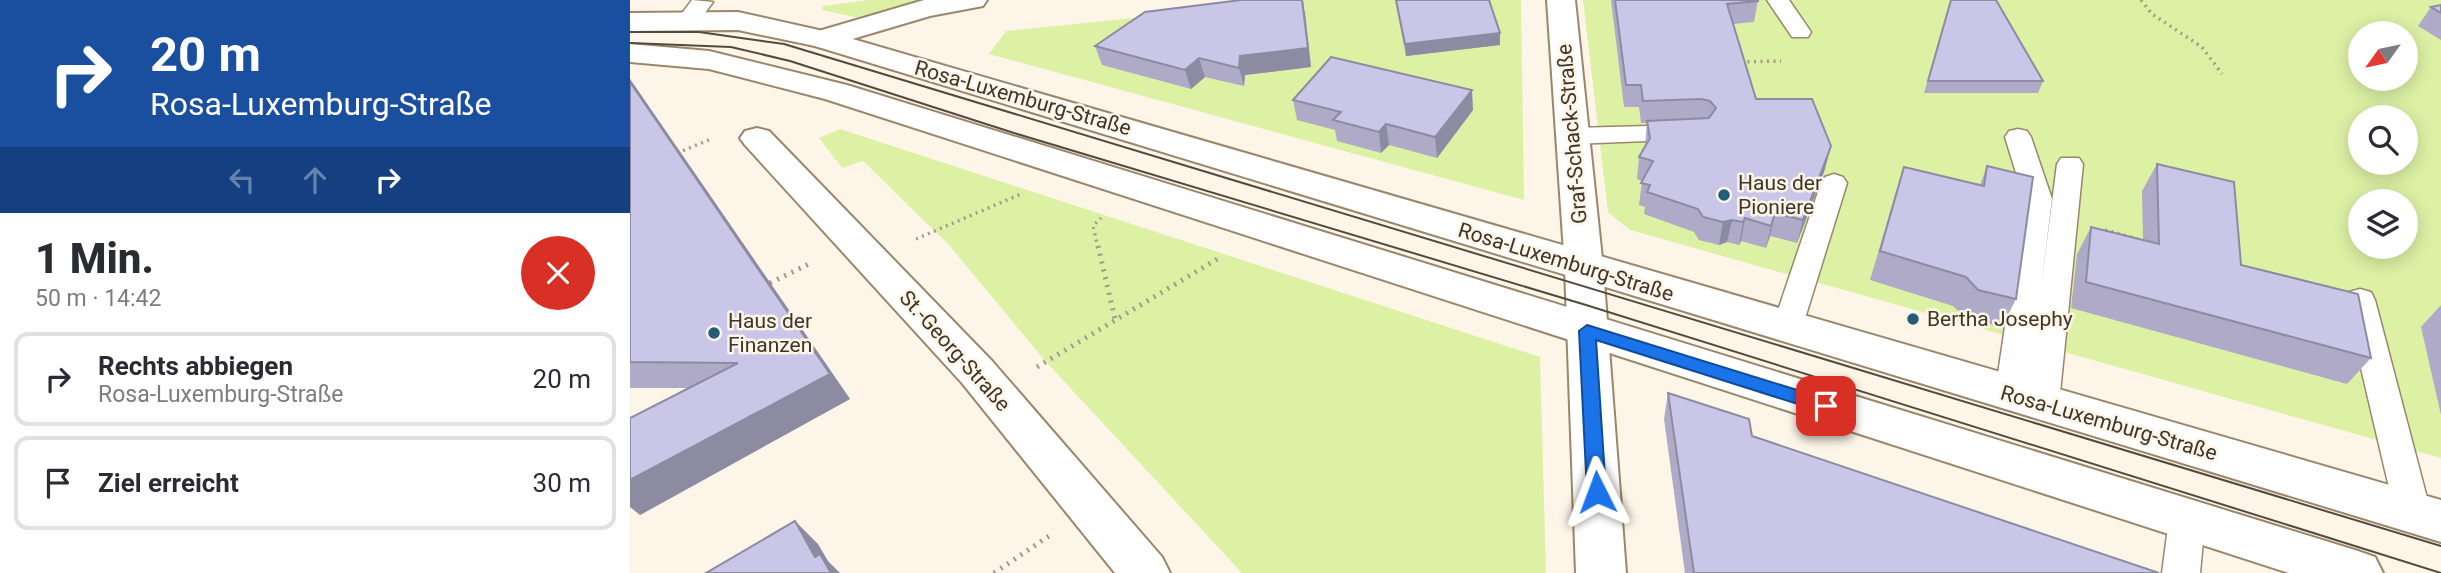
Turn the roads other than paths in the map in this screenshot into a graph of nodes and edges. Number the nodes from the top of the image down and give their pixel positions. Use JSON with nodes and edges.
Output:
{"nodes":[{"id":1,"x":973,"y":0,"type":"edge"},
{"id":2,"x":1561,"y":0,"type":"edge"},
{"id":3,"x":1778,"y":0,"type":"edge"},
{"id":4,"x":630,"y":22,"type":"edge"},
{"id":5,"x":1800,"y":32,"type":"dead end"},
{"id":6,"x":822,"y":38,"type":"junction"},
{"id":7,"x":630,"y":53,"type":"edge"},
{"id":8,"x":1697,"y":132,"type":"edge"},
{"id":9,"x":1573,"y":136,"type":"junction"},
{"id":10,"x":2018,"y":137,"type":"dead end"},
{"id":11,"x":757,"y":138,"type":"dead end"},
{"id":12,"x":2070,"y":164,"type":"dead end"},
{"id":13,"x":1834,"y":183,"type":"dead end"},
{"id":14,"x":1584,"y":268,"type":"junction"},
{"id":15,"x":2360,"y":300,"type":"edge"},
{"id":16,"x":1787,"y":328,"type":"junction"},
{"id":17,"x":1587,"y":331,"type":"junction"},
{"id":18,"x":2026,"y":398,"type":"junction"},
{"id":19,"x":2427,"y":517,"type":"edge"},
{"id":20,"x":2187,"y":520,"type":"junction"},
{"id":21,"x":1145,"y":573,"type":"edge"},
{"id":22,"x":1601,"y":573,"type":"edge"},
{"id":23,"x":2181,"y":573,"type":"edge"},
{"id":24,"x":2358,"y":573,"type":"edge"}],
"edges":[{"from":1,"to":6,"type":"street"},
{"from":2,"to":9,"type":"street","name":"Graf-Schack-Straße"},
{"from":3,"to":5,"type":"lane"},
{"from":4,"to":6,"type":"street","name":"Rosa-Luxemburg-Straße"},
{"from":6,"to":14,"type":"street","name":"Rosa-Luxemburg-Straße"},
{"from":7,"to":17,"type":"street"},
{"from":8,"to":9,"type":"lane"},
{"from":9,"to":14,"type":"street","name":"Graf-Schack-Straße"},
{"from":10,"to":18,"type":"lane"},
{"from":11,"to":21,"type":"street","name":"St.-Georg-Straße"},
{"from":12,"to":18,"type":"lane"},
{"from":13,"to":16,"type":"lane"},
{"from":14,"to":16,"type":"street","name":"Rosa-Luxemburg-Straße"},
{"from":14,"to":17,"type":"street","name":"Graf-Schack-Straße"},
{"from":15,"to":19,"type":"lane"},
{"from":16,"to":18,"type":"street","name":"Rosa-Luxemburg-Straße"},
{"from":17,"to":20,"type":"street"},
{"from":17,"to":22,"type":"street","name":"Graf-Schack-Straße"},
{"from":18,"to":19,"type":"street","name":"Rosa-Luxemburg-Straße"},
{"from":20,"to":23,"type":"lane"},
{"from":20,"to":24,"type":"street"}]}
